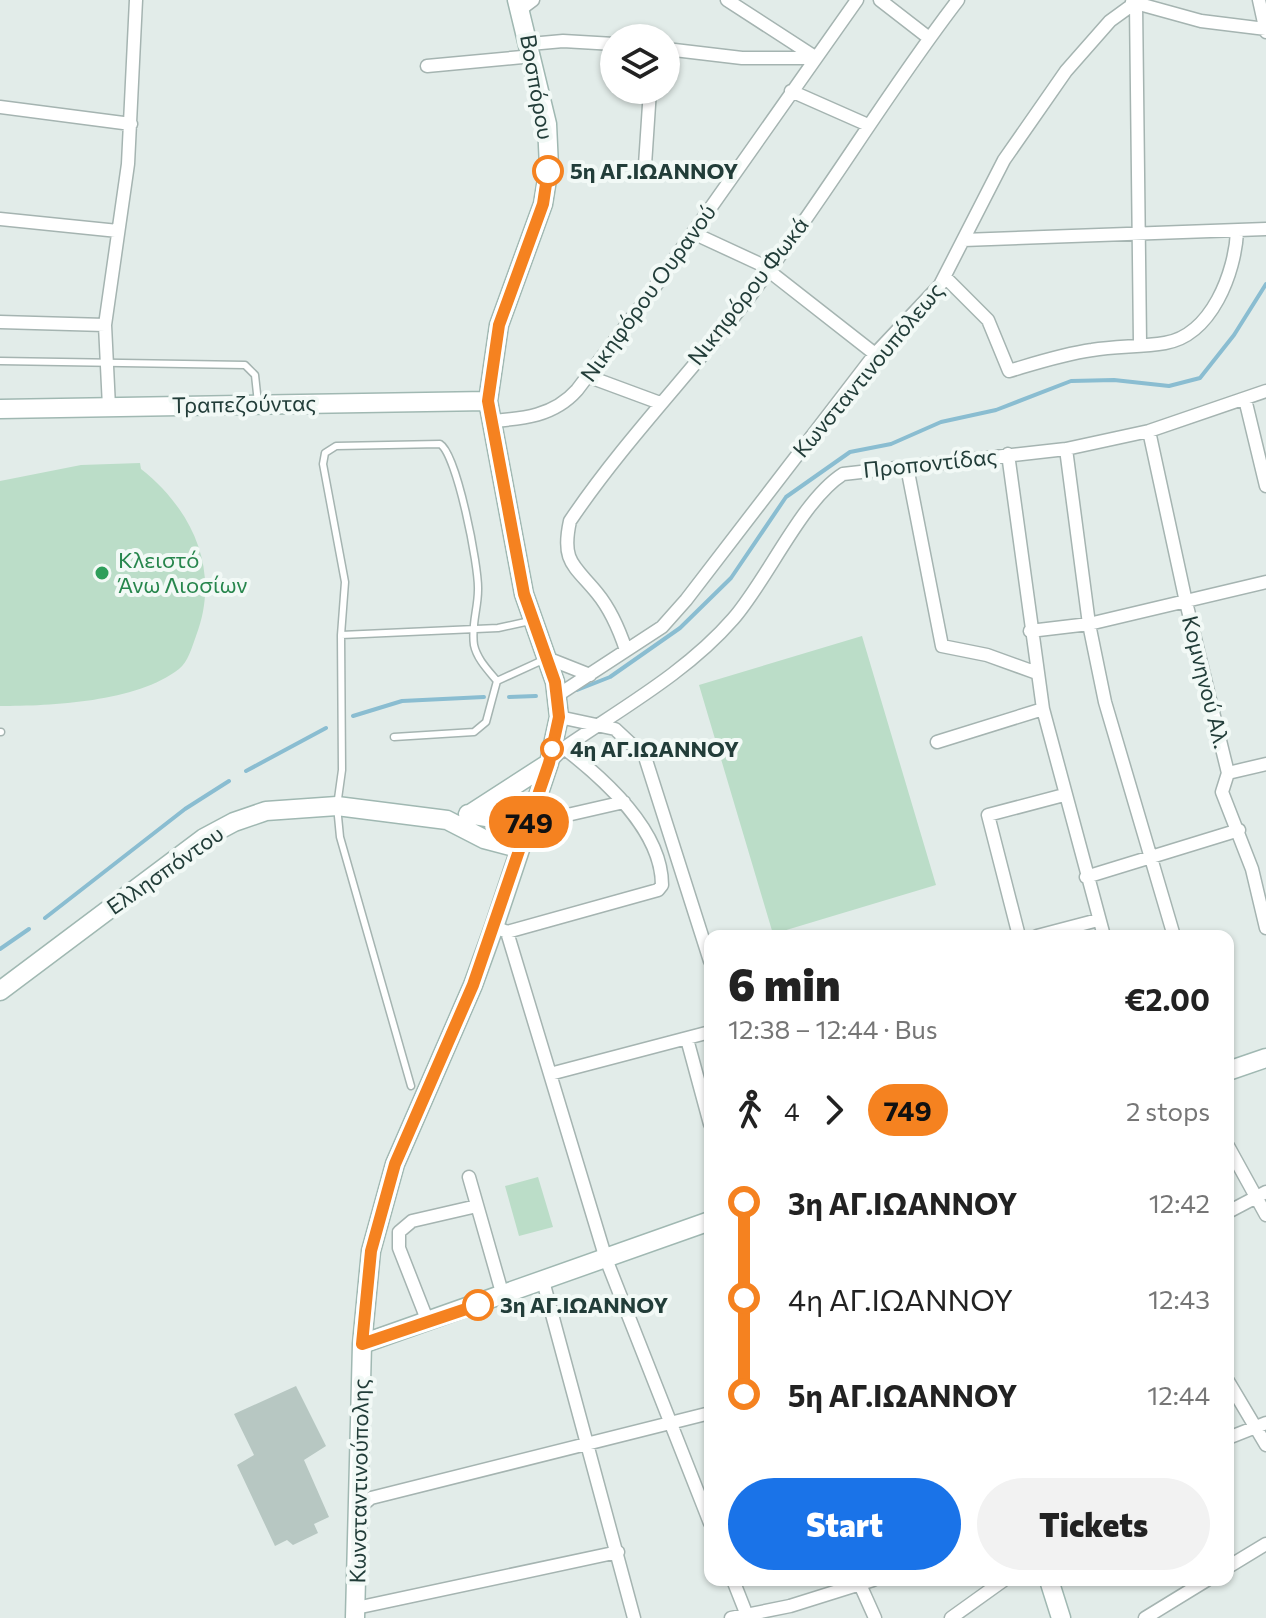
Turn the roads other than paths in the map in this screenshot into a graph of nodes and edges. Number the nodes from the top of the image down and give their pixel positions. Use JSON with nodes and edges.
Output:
{"nodes":[{"id":1,"x":136,"y":0,"type":"edge"},
{"id":2,"x":727,"y":0,"type":"edge"},
{"id":3,"x":857,"y":0,"type":"edge"},
{"id":4,"x":880,"y":0,"type":"edge"},
{"id":5,"x":958,"y":0,"type":"edge"},
{"id":6,"x":1259,"y":0,"type":"edge"},
{"id":7,"x":1134,"y":1,"type":"edge"},
{"id":8,"x":524,"y":3,"type":"edge"},
{"id":9,"x":1266,"y":30,"type":"edge"},
{"id":10,"x":929,"y":38,"type":"junction"},
{"id":11,"x":600,"y":43,"type":"edge"},
{"id":12,"x":532,"y":50,"type":"junction"},
{"id":13,"x":680,"y":51,"type":"edge"},
{"id":14,"x":815,"y":58,"type":"junction"},
{"id":15,"x":427,"y":66,"type":"dead end"},
{"id":16,"x":791,"y":91,"type":"junction"},
{"id":17,"x":649,"y":104,"type":"edge"},
{"id":18,"x":0,"y":107,"type":"edge"},
{"id":19,"x":131,"y":124,"type":"junction"},
{"id":20,"x":868,"y":125,"type":"junction"},
{"id":21,"x":645,"y":165,"type":"dead end"},
{"id":22,"x":0,"y":219,"type":"edge"},
{"id":23,"x":1266,"y":229,"type":"edge"},
{"id":24,"x":118,"y":231,"type":"junction"},
{"id":25,"x":1237,"y":232,"type":"junction"},
{"id":26,"x":693,"y":233,"type":"junction"},
{"id":27,"x":1137,"y":235,"type":"junction"},
{"id":28,"x":963,"y":240,"type":"junction"},
{"id":29,"x":769,"y":271,"type":"junction"},
{"id":30,"x":945,"y":277,"type":"junction"},
{"id":31,"x":0,"y":322,"type":"edge"},
{"id":32,"x":105,"y":325,"type":"junction"},
{"id":33,"x":1140,"y":343,"type":"junction"},
{"id":34,"x":875,"y":354,"type":"junction"},
{"id":35,"x":0,"y":361,"type":"edge"},
{"id":36,"x":105,"y":363,"type":"junction"},
{"id":37,"x":587,"y":376,"type":"junction"},
{"id":38,"x":1266,"y":391,"type":"edge"},
{"id":39,"x":1245,"y":399,"type":"junction"},
{"id":40,"x":488,"y":401,"type":"junction"},
{"id":41,"x":660,"y":403,"type":"junction"},
{"id":42,"x":258,"y":404,"type":"junction"},
{"id":43,"x":109,"y":407,"type":"junction"},
{"id":44,"x":0,"y":409,"type":"edge"},
{"id":45,"x":490,"y":421,"type":"junction"},
{"id":46,"x":1149,"y":431,"type":"junction"},
{"id":47,"x":1066,"y":449,"type":"junction"},
{"id":48,"x":1008,"y":454,"type":"junction"},
{"id":49,"x":907,"y":467,"type":"junction"},
{"id":50,"x":1266,"y":486,"type":"edge"},
{"id":51,"x":1266,"y":582,"type":"edge"},
{"id":52,"x":1186,"y":602,"type":"junction"},
{"id":53,"x":533,"y":620,"type":"junction"},
{"id":54,"x":1089,"y":624,"type":"junction"},
{"id":55,"x":472,"y":629,"type":"junction"},
{"id":56,"x":1030,"y":631,"type":"junction"},
{"id":57,"x":341,"y":635,"type":"junction"},
{"id":58,"x":626,"y":650,"type":"junction"},
{"id":59,"x":547,"y":658,"type":"junction"},
{"id":60,"x":1037,"y":673,"type":"junction"},
{"id":61,"x":590,"y":675,"type":"junction"},
{"id":62,"x":497,"y":681,"type":"junction"},
{"id":63,"x":558,"y":695,"type":"junction"},
{"id":64,"x":1043,"y":709,"type":"junction"},
{"id":65,"x":559,"y":717,"type":"junction"},
{"id":66,"x":599,"y":724,"type":"junction"},
{"id":67,"x":394,"y":737,"type":"dead end"},
{"id":68,"x":937,"y":742,"type":"dead end"},
{"id":69,"x":564,"y":748,"type":"junction"},
{"id":70,"x":549,"y":763,"type":"junction"},
{"id":71,"x":1266,"y":764,"type":"edge"},
{"id":72,"x":1228,"y":773,"type":"junction"},
{"id":73,"x":1064,"y":795,"type":"junction"},
{"id":74,"x":624,"y":802,"type":"junction"},
{"id":75,"x":337,"y":806,"type":"junction"},
{"id":76,"x":470,"y":814,"type":"junction"},
{"id":77,"x":447,"y":820,"type":"junction"},
{"id":78,"x":528,"y":824,"type":"junction"},
{"id":79,"x":1239,"y":830,"type":"junction"},
{"id":80,"x":518,"y":848,"type":"junction"},
{"id":81,"x":1151,"y":858,"type":"junction"},
{"id":82,"x":1086,"y":877,"type":"junction"},
{"id":83,"x":1098,"y":920,"type":"junction"},
{"id":84,"x":1266,"y":928,"type":"edge"},
{"id":85,"x":500,"y":929,"type":"junction"},
{"id":86,"x":1017,"y":930,"type":"edge"},
{"id":87,"x":1060,"y":930,"type":"edge"},
{"id":88,"x":1102,"y":930,"type":"edge"},
{"id":89,"x":1172,"y":930,"type":"edge"},
{"id":90,"x":704,"y":942,"type":"edge"},
{"id":91,"x":0,"y":991,"type":"edge"},
{"id":92,"x":704,"y":1034,"type":"edge"},
{"id":93,"x":687,"y":1039,"type":"junction"},
{"id":94,"x":1266,"y":1058,"type":"edge"},
{"id":95,"x":1234,"y":1069,"type":"edge"},
{"id":96,"x":550,"y":1074,"type":"junction"},
{"id":97,"x":411,"y":1086,"type":"dead end"},
{"id":98,"x":704,"y":1102,"type":"edge"},
{"id":99,"x":1234,"y":1155,"type":"edge"},
{"id":100,"x":469,"y":1177,"type":"dead end"},
{"id":101,"x":1261,"y":1194,"type":"edge"},
{"id":102,"x":477,"y":1206,"type":"junction"},
{"id":103,"x":1234,"y":1209,"type":"edge"},
{"id":104,"x":1266,"y":1215,"type":"edge"},
{"id":105,"x":704,"y":1228,"type":"edge"},
{"id":106,"x":606,"y":1259,"type":"junction"},
{"id":107,"x":543,"y":1281,"type":"junction"},
{"id":108,"x":503,"y":1296,"type":"junction"},
{"id":109,"x":428,"y":1322,"type":"junction"},
{"id":110,"x":362,"y":1344,"type":"junction"},
{"id":111,"x":1234,"y":1389,"type":"edge"},
{"id":112,"x":704,"y":1415,"type":"edge"},
{"id":113,"x":671,"y":1423,"type":"junction"},
{"id":114,"x":1261,"y":1425,"type":"edge"},
{"id":115,"x":1234,"y":1436,"type":"edge"},
{"id":116,"x":586,"y":1445,"type":"junction"},
{"id":117,"x":1266,"y":1445,"type":"edge"},
{"id":118,"x":359,"y":1508,"type":"junction"},
{"id":119,"x":704,"y":1508,"type":"edge"},
{"id":120,"x":1266,"y":1544,"type":"edge"},
{"id":121,"x":618,"y":1552,"type":"junction"},
{"id":122,"x":1234,"y":1563,"type":"edge"},
{"id":123,"x":735,"y":1586,"type":"edge"},
{"id":124,"x":849,"y":1586,"type":"edge"},
{"id":125,"x":865,"y":1586,"type":"edge"},
{"id":126,"x":996,"y":1586,"type":"edge"},
{"id":127,"x":1051,"y":1586,"type":"edge"},
{"id":128,"x":1197,"y":1586,"type":"edge"},
{"id":129,"x":355,"y":1613,"type":"edge"},
{"id":130,"x":747,"y":1616,"type":"edge"},
{"id":131,"x":634,"y":1618,"type":"edge"},
{"id":132,"x":731,"y":1618,"type":"edge"},
{"id":133,"x":875,"y":1618,"type":"edge"},
{"id":134,"x":951,"y":1618,"type":"edge"},
{"id":135,"x":1061,"y":1618,"type":"edge"},
{"id":136,"x":1145,"y":1618,"type":"edge"}],
"edges":[{"from":1,"to":19,"type":"street"},
{"from":2,"to":14,"type":"street"},
{"from":3,"to":14,"type":"street","name":"Νικηφόρου Ουρανού"},
{"from":4,"to":10,"type":"street"},
{"from":5,"to":10,"type":"street","name":"Νικηφόρου Φωκά"},
{"from":6,"to":9,"type":"street"},
{"from":7,"to":9,"type":"street"},
{"from":7,"to":27,"type":"street"},
{"from":7,"to":28,"type":"street","name":"Κωνσταντινουπόλεως"},
{"from":8,"to":12,"type":"street","name":"Βοσπόρου"},
{"from":10,"to":20,"type":"street","name":"Νικηφόρου Φωκά"},
{"from":11,"to":12,"type":"street"},
{"from":12,"to":15,"type":"street"},
{"from":12,"to":40,"type":"street","name":"Βοσπόρου"},
{"from":13,"to":14,"type":"street"},
{"from":14,"to":16,"type":"street","name":"Νικηφόρου Ουρανού"},
{"from":16,"to":20,"type":"street"},
{"from":16,"to":26,"type":"street","name":"Νικηφόρου Ουρανού"},
{"from":17,"to":21,"type":"street"},
{"from":18,"to":19,"type":"street"},
{"from":19,"to":24,"type":"street"},
{"from":20,"to":29,"type":"street","name":"Νικηφόρου Φωκά"},
{"from":22,"to":24,"type":"street"},
{"from":23,"to":25,"type":"street"},
{"from":24,"to":32,"type":"street"},
{"from":25,"to":27,"type":"street"},
{"from":25,"to":33,"type":"street"},
{"from":26,"to":29,"type":"street"},
{"from":26,"to":37,"type":"street","name":"Νικηφόρου Ουρανού"},
{"from":27,"to":28,"type":"street"},
{"from":27,"to":33,"type":"street"},
{"from":28,"to":30,"type":"street","name":"Κωνσταντινουπόλεως"},
{"from":29,"to":34,"type":"street"},
{"from":29,"to":41,"type":"street","name":"Νικηφόρου Φωκά"},
{"from":30,"to":33,"type":"street"},
{"from":30,"to":34,"type":"street","name":"Κωνσταντινουπόλεως"},
{"from":31,"to":32,"type":"street"},
{"from":32,"to":36,"type":"street"},
{"from":34,"to":58,"type":"street","name":"Κωνσταντινουπόλεως"},
{"from":35,"to":36,"type":"lane"},
{"from":36,"to":42,"type":"lane"},
{"from":36,"to":43,"type":"street"},
{"from":37,"to":41,"type":"street"},
{"from":37,"to":45,"type":"street","name":"Νικηφόρου Ουρανού"},
{"from":38,"to":39,"type":"street","name":"Προποντίδας"},
{"from":39,"to":46,"type":"street","name":"Προποντίδας"},
{"from":39,"to":50,"type":"street"},
{"from":40,"to":42,"type":"street","name":"Τραπεζούντας"},
{"from":40,"to":45,"type":"street","name":"Βοσπόρου"},
{"from":41,"to":58,"type":"street","name":"Νικηφόρου Φωκά"},
{"from":42,"to":43,"type":"street","name":"Τραπεζούντας"},
{"from":43,"to":44,"type":"street","name":"Τραπεζούντας"},
{"from":45,"to":53,"type":"street","name":"Βοσπόρου"},
{"from":46,"to":47,"type":"street","name":"Προποντίδας"},
{"from":46,"to":52,"type":"street","name":"Κομνηνού Αλ."},
{"from":47,"to":48,"type":"street","name":"Προποντίδας"},
{"from":47,"to":54,"type":"street"},
{"from":48,"to":49,"type":"street","name":"Προποντίδας"},
{"from":48,"to":56,"type":"street"},
{"from":49,"to":60,"type":"street"},
{"from":49,"to":66,"type":"street","name":"Προποντίδας"},
{"from":51,"to":52,"type":"street"},
{"from":52,"to":54,"type":"street"},
{"from":52,"to":72,"type":"street","name":"Κομνηνού Αλ."},
{"from":53,"to":55,"type":"lane"},
{"from":53,"to":59,"type":"street","name":"Βοσπόρου"},
{"from":54,"to":56,"type":"street"},
{"from":54,"to":81,"type":"street"},
{"from":55,"to":57,"type":"lane"},
{"from":55,"to":57,"type":"lane"},
{"from":55,"to":62,"type":"lane"},
{"from":56,"to":60,"type":"street"},
{"from":57,"to":75,"type":"lane"},
{"from":58,"to":61,"type":"street","name":"Κωνσταντινουπόλεως"},
{"from":59,"to":61,"type":"street"},
{"from":59,"to":62,"type":"lane"},
{"from":59,"to":63,"type":"street","name":"Βοσπόρου"},
{"from":60,"to":64,"type":"street"},
{"from":61,"to":63,"type":"street"},
{"from":62,"to":67,"type":"lane"},
{"from":63,"to":65,"type":"street","name":"Βοσπόρου"},
{"from":64,"to":68,"type":"street"},
{"from":64,"to":73,"type":"street"},
{"from":65,"to":66,"type":"street"},
{"from":65,"to":70,"type":"street","name":"Βοσπόρου"},
{"from":66,"to":69,"type":"street","name":"Προποντίδας"},
{"from":66,"to":90,"type":"street"},
{"from":69,"to":70,"type":"street","name":"Προποντίδας"},
{"from":69,"to":74,"type":"street"},
{"from":70,"to":76,"type":"street"},
{"from":70,"to":78,"type":"street","name":"Βοσπόρου"},
{"from":71,"to":72,"type":"street"},
{"from":72,"to":79,"type":"street","name":"Κομνηνού Αλ."},
{"from":73,"to":82,"type":"street"},
{"from":73,"to":86,"type":"street"},
{"from":74,"to":78,"type":"street"},
{"from":74,"to":85,"type":"street"},
{"from":75,"to":77,"type":"street","name":"Ελλησπόντου"},
{"from":75,"to":91,"type":"street","name":"Ελλησπόντου"},
{"from":75,"to":97,"type":"lane"},
{"from":76,"to":77,"type":"street","name":"Ελλησπόντου"},
{"from":76,"to":78,"type":"street","name":"Ελλησπόντου"},
{"from":77,"to":80,"type":"street","name":"Ελλησπόντου"},
{"from":78,"to":80,"type":"street"},
{"from":79,"to":81,"type":"street"},
{"from":79,"to":84,"type":"street","name":"Κομνηνού Αλ."},
{"from":80,"to":85,"type":"street"},
{"from":81,"to":82,"type":"street"},
{"from":81,"to":89,"type":"street"},
{"from":82,"to":83,"type":"street"},
{"from":83,"to":87,"type":"street"},
{"from":83,"to":88,"type":"street"},
{"from":85,"to":96,"type":"street"},
{"from":85,"to":110,"type":"street"},
{"from":92,"to":93,"type":"street"},
{"from":93,"to":96,"type":"street"},
{"from":93,"to":98,"type":"street"},
{"from":94,"to":95,"type":"street"},
{"from":96,"to":106,"type":"street"},
{"from":99,"to":101,"type":"street"},
{"from":100,"to":102,"type":"street"},
{"from":101,"to":103,"type":"street"},
{"from":101,"to":104,"type":"street"},
{"from":102,"to":108,"type":"street"},
{"from":102,"to":109,"type":"street"},
{"from":105,"to":106,"type":"street"},
{"from":106,"to":107,"type":"street"},
{"from":106,"to":113,"type":"street"},
{"from":107,"to":108,"type":"street"},
{"from":107,"to":116,"type":"street"},
{"from":108,"to":109,"type":"street"},
{"from":109,"to":110,"type":"street"},
{"from":110,"to":118,"type":"street","name":"Κωνσταντινούπολης"},
{"from":111,"to":114,"type":"street"},
{"from":112,"to":113,"type":"street"},
{"from":113,"to":116,"type":"street"},
{"from":113,"to":119,"type":"street"},
{"from":114,"to":115,"type":"street"},
{"from":114,"to":117,"type":"street"},
{"from":116,"to":118,"type":"street"},
{"from":116,"to":121,"type":"street"},
{"from":118,"to":129,"type":"street","name":"Κωνσταντινούπολης"},
{"from":120,"to":122,"type":"street"},
{"from":121,"to":129,"type":"street"},
{"from":121,"to":131,"type":"street"},
{"from":123,"to":130,"type":"street"},
{"from":124,"to":130,"type":"street"},
{"from":125,"to":133,"type":"street"},
{"from":126,"to":134,"type":"street"},
{"from":127,"to":135,"type":"street"},
{"from":128,"to":136,"type":"street"},
{"from":130,"to":132,"type":"street"}]}
